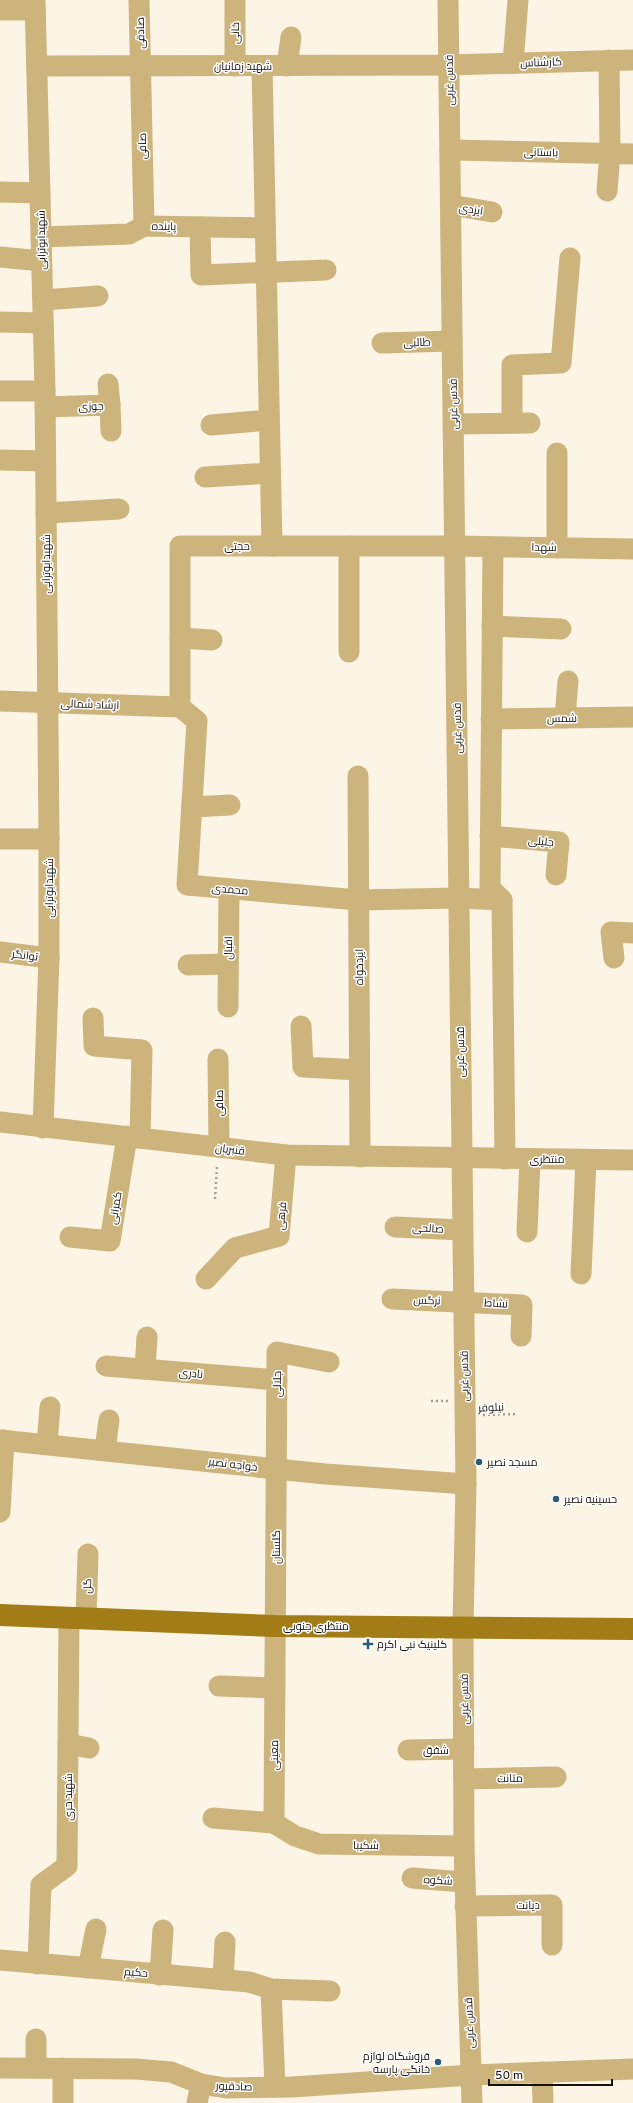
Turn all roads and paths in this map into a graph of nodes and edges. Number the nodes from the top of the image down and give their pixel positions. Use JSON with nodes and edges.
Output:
{"nodes":[{"id":1,"x":139,"y":0,"type":"edge"},
{"id":2,"x":236,"y":0,"type":"edge"},
{"id":3,"x":448,"y":0,"type":"edge"},
{"id":4,"x":518,"y":0,"type":"edge"},
{"id":5,"x":35,"y":5,"type":"edge"},
{"id":6,"x":0,"y":10,"type":"edge"},
{"id":7,"x":291,"y":37,"type":"dead end"},
{"id":8,"x":609,"y":60,"type":"junction"},
{"id":9,"x":633,"y":60,"type":"edge"},
{"id":10,"x":513,"y":63,"type":"junction"},
{"id":11,"x":37,"y":66,"type":"junction"},
{"id":12,"x":140,"y":66,"type":"junction"},
{"id":13,"x":235,"y":66,"type":"junction"},
{"id":14,"x":262,"y":66,"type":"junction"},
{"id":15,"x":287,"y":66,"type":"junction"},
{"id":16,"x":448,"y":66,"type":"junction"},
{"id":17,"x":450,"y":150,"type":"junction"},
{"id":18,"x":610,"y":153,"type":"junction"},
{"id":19,"x":633,"y":154,"type":"edge"},
{"id":20,"x":607,"y":191,"type":"dead end"},
{"id":21,"x":0,"y":192,"type":"edge"},
{"id":22,"x":40,"y":193,"type":"junction"},
{"id":23,"x":450,"y":205,"type":"junction"},
{"id":24,"x":492,"y":212,"type":"dead end"},
{"id":25,"x":144,"y":226,"type":"junction"},
{"id":26,"x":200,"y":227,"type":"junction"},
{"id":27,"x":265,"y":228,"type":"junction"},
{"id":28,"x":41,"y":237,"type":"junction"},
{"id":29,"x":0,"y":257,"type":"edge"},
{"id":30,"x":570,"y":258,"type":"dead end"},
{"id":31,"x":41,"y":261,"type":"junction"},
{"id":32,"x":326,"y":270,"type":"dead end"},
{"id":33,"x":266,"y":272,"type":"junction"},
{"id":34,"x":98,"y":296,"type":"dead end"},
{"id":35,"x":43,"y":300,"type":"junction"},
{"id":36,"x":0,"y":322,"type":"edge"},
{"id":37,"x":43,"y":323,"type":"junction"},
{"id":38,"x":452,"y":341,"type":"junction"},
{"id":39,"x":382,"y":343,"type":"dead end"},
{"id":40,"x":108,"y":384,"type":"dead end"},
{"id":41,"x":0,"y":391,"type":"edge"},
{"id":42,"x":45,"y":399,"type":"junction"},
{"id":43,"x":110,"y":405,"type":"junction"},
{"id":44,"x":269,"y":420,"type":"junction"},
{"id":45,"x":454,"y":424,"type":"junction"},
{"id":46,"x":212,"y":425,"type":"dead end"},
{"id":47,"x":111,"y":431,"type":"dead end"},
{"id":48,"x":557,"y":453,"type":"dead end"},
{"id":49,"x":0,"y":460,"type":"edge"},
{"id":50,"x":45,"y":461,"type":"junction"},
{"id":51,"x":270,"y":473,"type":"junction"},
{"id":52,"x":205,"y":477,"type":"dead end"},
{"id":53,"x":119,"y":508,"type":"dead end"},
{"id":54,"x":46,"y":513,"type":"junction"},
{"id":55,"x":272,"y":546,"type":"junction"},
{"id":56,"x":349,"y":546,"type":"junction"},
{"id":57,"x":455,"y":546,"type":"junction"},
{"id":58,"x":493,"y":546,"type":"junction"},
{"id":59,"x":557,"y":548,"type":"junction"},
{"id":60,"x":633,"y":549,"type":"edge"},
{"id":61,"x":492,"y":626,"type":"junction"},
{"id":62,"x":561,"y":629,"type":"dead end"},
{"id":63,"x":180,"y":638,"type":"junction"},
{"id":64,"x":212,"y":640,"type":"dead end"},
{"id":65,"x":349,"y":652,"type":"dead end"},
{"id":66,"x":568,"y":681,"type":"dead end"},
{"id":67,"x":0,"y":700,"type":"edge"},
{"id":68,"x":47,"y":702,"type":"junction"},
{"id":69,"x":180,"y":707,"type":"junction"},
{"id":70,"x":633,"y":717,"type":"edge"},
{"id":71,"x":565,"y":718,"type":"junction"},
{"id":72,"x":491,"y":719,"type":"junction"},
{"id":73,"x":358,"y":776,"type":"dead end"},
{"id":74,"x":230,"y":806,"type":"dead end"},
{"id":75,"x":192,"y":807,"type":"junction"},
{"id":76,"x":490,"y":836,"type":"junction"},
{"id":77,"x":0,"y":839,"type":"edge"},
{"id":78,"x":49,"y":839,"type":"junction"},
{"id":79,"x":556,"y":875,"type":"dead end"},
{"id":80,"x":229,"y":889,"type":"junction"},
{"id":81,"x":458,"y":898,"type":"junction"},
{"id":82,"x":358,"y":900,"type":"junction"},
{"id":83,"x":502,"y":900,"type":"junction"},
{"id":84,"x":633,"y":933,"type":"edge"},
{"id":85,"x":0,"y":952,"type":"edge"},
{"id":86,"x":49,"y":958,"type":"junction"},
{"id":87,"x":614,"y":958,"type":"dead end"},
{"id":88,"x":228,"y":964,"type":"junction"},
{"id":89,"x":188,"y":965,"type":"dead end"},
{"id":90,"x":228,"y":1006,"type":"dead end"},
{"id":91,"x":93,"y":1018,"type":"dead end"},
{"id":92,"x":301,"y":1026,"type":"dead end"},
{"id":93,"x":218,"y":1059,"type":"dead end"},
{"id":94,"x":359,"y":1070,"type":"junction"},
{"id":95,"x":0,"y":1122,"type":"edge"},
{"id":96,"x":43,"y":1128,"type":"junction"},
{"id":97,"x":134,"y":1137,"type":"junction"},
{"id":98,"x":219,"y":1147,"type":"junction"},
{"id":99,"x":286,"y":1155,"type":"junction"},
{"id":100,"x":360,"y":1157,"type":"junction"},
{"id":101,"x":461,"y":1159,"type":"junction"},
{"id":102,"x":505,"y":1159,"type":"junction"},
{"id":103,"x":530,"y":1159,"type":"junction"},
{"id":104,"x":586,"y":1160,"type":"junction"},
{"id":105,"x":633,"y":1160,"type":"edge"},
{"id":106,"x":215,"y":1199,"type":"dead end"},
{"id":107,"x":395,"y":1227,"type":"dead end"},
{"id":108,"x":462,"y":1230,"type":"junction"},
{"id":109,"x":527,"y":1232,"type":"dead end"},
{"id":110,"x":70,"y":1237,"type":"dead end"},
{"id":111,"x":581,"y":1274,"type":"dead end"},
{"id":112,"x":206,"y":1279,"type":"dead end"},
{"id":113,"x":392,"y":1299,"type":"dead end"},
{"id":114,"x":463,"y":1302,"type":"junction"},
{"id":115,"x":521,"y":1336,"type":"dead end"},
{"id":116,"x":147,"y":1337,"type":"dead end"},
{"id":117,"x":329,"y":1362,"type":"dead end"},
{"id":118,"x":106,"y":1366,"type":"dead end"},
{"id":119,"x":146,"y":1369,"type":"junction"},
{"id":120,"x":277,"y":1380,"type":"junction"},
{"id":121,"x":50,"y":1407,"type":"dead end"},
{"id":122,"x":518,"y":1414,"type":"dead end"},
{"id":123,"x":465,"y":1416,"type":"junction"},
{"id":124,"x":109,"y":1420,"type":"dead end"},
{"id":125,"x":2,"y":1440,"type":"edge"},
{"id":126,"x":47,"y":1444,"type":"junction"},
{"id":127,"x":105,"y":1450,"type":"junction"},
{"id":128,"x":276,"y":1469,"type":"junction"},
{"id":129,"x":466,"y":1484,"type":"junction"},
{"id":130,"x":0,"y":1512,"type":"edge"},
{"id":131,"x":88,"y":1554,"type":"dead end"},
{"id":132,"x":0,"y":1615,"type":"edge"},
{"id":133,"x":77,"y":1618,"type":"junction"},
{"id":134,"x":275,"y":1626,"type":"junction"},
{"id":135,"x":463,"y":1627,"type":"junction"},
{"id":136,"x":633,"y":1629,"type":"edge"},
{"id":137,"x":219,"y":1686,"type":"dead end"},
{"id":138,"x":275,"y":1688,"type":"junction"},
{"id":139,"x":68,"y":1744,"type":"junction"},
{"id":140,"x":89,"y":1748,"type":"dead end"},
{"id":141,"x":408,"y":1750,"type":"dead end"},
{"id":142,"x":464,"y":1750,"type":"junction"},
{"id":143,"x":556,"y":1777,"type":"dead end"},
{"id":144,"x":464,"y":1778,"type":"junction"},
{"id":145,"x":213,"y":1818,"type":"dead end"},
{"id":146,"x":274,"y":1823,"type":"junction"},
{"id":147,"x":464,"y":1846,"type":"junction"},
{"id":148,"x":412,"y":1878,"type":"dead end"},
{"id":149,"x":464,"y":1882,"type":"junction"},
{"id":150,"x":465,"y":1906,"type":"junction"},
{"id":151,"x":96,"y":1929,"type":"dead end"},
{"id":152,"x":163,"y":1930,"type":"dead end"},
{"id":153,"x":225,"y":1942,"type":"dead end"},
{"id":154,"x":552,"y":1945,"type":"dead end"},
{"id":155,"x":0,"y":1960,"type":"edge"},
{"id":156,"x":38,"y":1964,"type":"junction"},
{"id":157,"x":88,"y":1968,"type":"junction"},
{"id":158,"x":160,"y":1975,"type":"junction"},
{"id":159,"x":223,"y":1980,"type":"junction"},
{"id":160,"x":271,"y":1989,"type":"junction"},
{"id":161,"x":330,"y":1991,"type":"dead end"},
{"id":162,"x":36,"y":2039,"type":"dead end"},
{"id":163,"x":0,"y":2068,"type":"edge"},
{"id":164,"x":36,"y":2068,"type":"junction"},
{"id":165,"x":63,"y":2068,"type":"junction"},
{"id":166,"x":633,"y":2069,"type":"edge"},
{"id":167,"x":542,"y":2072,"type":"junction"},
{"id":168,"x":471,"y":2075,"type":"junction"},
{"id":169,"x":287,"y":2092,"type":"edge"},
{"id":170,"x":199,"y":2094,"type":"edge"},
{"id":171,"x":254,"y":2095,"type":"edge"},
{"id":172,"x":63,"y":2103,"type":"edge"},
{"id":173,"x":472,"y":2103,"type":"edge"},
{"id":174,"x":543,"y":2103,"type":"edge"}],
"edges":[{"from":1,"to":12,"type":"street","name":"صادقی"},
{"from":2,"to":13,"type":"street","name":"خانی"},
{"from":3,"to":16,"type":"street","name":"قدس غربی"},
{"from":4,"to":10,"type":"street"},
{"from":5,"to":6,"type":"street"},
{"from":5,"to":11,"type":"street","name":"شهیدابوترابی"},
{"from":7,"to":15,"type":"street"},
{"from":8,"to":9,"type":"street","name":"کارشناس"},
{"from":8,"to":10,"type":"street","name":"کارشناس"},
{"from":8,"to":18,"type":"street"},
{"from":10,"to":16,"type":"street","name":"کارشناس"},
{"from":11,"to":12,"type":"street","name":"شهید زمانیان"},
{"from":11,"to":22,"type":"street","name":"شهیدابوترابی"},
{"from":12,"to":13,"type":"street","name":"شهید زمانیان"},
{"from":12,"to":25,"type":"street","name":"صافی"},
{"from":13,"to":14,"type":"street","name":"شهید زمانیان"},
{"from":14,"to":15,"type":"street","name":"شهید زمانیان"},
{"from":14,"to":27,"type":"street"},
{"from":15,"to":16,"type":"street","name":"شهید زمانیان"},
{"from":16,"to":17,"type":"street","name":"قدس غربی"},
{"from":17,"to":18,"type":"street","name":"باستانی"},
{"from":17,"to":23,"type":"street","name":"قدس غربی"},
{"from":18,"to":19,"type":"street","name":"باستانی"},
{"from":18,"to":20,"type":"street"},
{"from":21,"to":22,"type":"street"},
{"from":22,"to":28,"type":"street","name":"شهیدابوترابی"},
{"from":23,"to":24,"type":"street","name":"ایزدی"},
{"from":23,"to":38,"type":"street","name":"قدس غربی"},
{"from":25,"to":26,"type":"street","name":"پاینده"},
{"from":25,"to":28,"type":"street","name":"پاینده"},
{"from":26,"to":27,"type":"street","name":"پاینده"},
{"from":26,"to":33,"type":"street"},
{"from":27,"to":33,"type":"street"},
{"from":28,"to":31,"type":"street","name":"شهیدابوترابی"},
{"from":29,"to":31,"type":"street"},
{"from":30,"to":45,"type":"street"},
{"from":31,"to":35,"type":"street","name":"شهیدابوترابی"},
{"from":32,"to":33,"type":"street"},
{"from":33,"to":44,"type":"street"},
{"from":34,"to":35,"type":"street"},
{"from":35,"to":37,"type":"street","name":"شهیدابوترابی"},
{"from":36,"to":37,"type":"street"},
{"from":37,"to":42,"type":"street","name":"شهیدابوترابی"},
{"from":38,"to":39,"type":"street","name":"طالبی"},
{"from":38,"to":45,"type":"street","name":"قدس غربی"},
{"from":40,"to":43,"type":"street"},
{"from":41,"to":42,"type":"street","name":"جوزی"},
{"from":42,"to":43,"type":"street","name":"جوزی"},
{"from":42,"to":50,"type":"street","name":"شهیدابوترابی"},
{"from":43,"to":47,"type":"street","name":"جوزی"},
{"from":44,"to":46,"type":"street"},
{"from":44,"to":51,"type":"street"},
{"from":45,"to":57,"type":"street","name":"قدس غربی"},
{"from":48,"to":59,"type":"street"},
{"from":49,"to":50,"type":"street"},
{"from":50,"to":54,"type":"street","name":"شهیدابوترابی"},
{"from":51,"to":52,"type":"street"},
{"from":51,"to":55,"type":"street"},
{"from":53,"to":54,"type":"street"},
{"from":54,"to":68,"type":"street","name":"شهیدابوترابی"},
{"from":55,"to":56,"type":"street","name":"حجتی"},
{"from":55,"to":63,"type":"street","name":"حجتی"},
{"from":56,"to":57,"type":"street","name":"حجتی"},
{"from":56,"to":65,"type":"street"},
{"from":57,"to":58,"type":"street","name":"شهدا"},
{"from":57,"to":81,"type":"street","name":"قدس غربی"},
{"from":58,"to":59,"type":"street","name":"شهدا"},
{"from":58,"to":61,"type":"street"},
{"from":59,"to":60,"type":"street","name":"شهدا"},
{"from":61,"to":62,"type":"street"},
{"from":61,"to":72,"type":"street"},
{"from":63,"to":64,"type":"street"},
{"from":63,"to":69,"type":"street","name":"حجتی"},
{"from":66,"to":71,"type":"street"},
{"from":67,"to":68,"type":"street","name":"ارشاد شمالی"},
{"from":68,"to":69,"type":"street","name":"ارشاد شمالی"},
{"from":68,"to":78,"type":"street","name":"شهیدابوترابی"},
{"from":69,"to":75,"type":"street","name":"محمدی"},
{"from":70,"to":71,"type":"street","name":"شمس"},
{"from":71,"to":72,"type":"street","name":"شمس"},
{"from":72,"to":76,"type":"street"},
{"from":73,"to":82,"type":"street","name":"ایزدخواه"},
{"from":74,"to":75,"type":"street"},
{"from":75,"to":80,"type":"street","name":"محمدی"},
{"from":76,"to":79,"type":"street","name":"جلیلی"},
{"from":76,"to":83,"type":"street"},
{"from":77,"to":78,"type":"street"},
{"from":78,"to":86,"type":"street","name":"شهیدابوترابی"},
{"from":80,"to":82,"type":"street","name":"محمدی"},
{"from":80,"to":88,"type":"street","name":"اقبال"},
{"from":81,"to":82,"type":"street","name":"محمدی"},
{"from":81,"to":83,"type":"street","name":"محمدی"},
{"from":81,"to":101,"type":"street","name":"قدس غربی"},
{"from":82,"to":94,"type":"street","name":"ایزدخواه"},
{"from":83,"to":102,"type":"street"},
{"from":84,"to":87,"type":"street"},
{"from":85,"to":86,"type":"street","name":"توانگر"},
{"from":86,"to":96,"type":"street","name":"شهیدابوترابی"},
{"from":88,"to":89,"type":"street"},
{"from":88,"to":90,"type":"street","name":"اقبال"},
{"from":91,"to":97,"type":"street"},
{"from":92,"to":94,"type":"street"},
{"from":93,"to":98,"type":"street","name":"صافی"},
{"from":94,"to":100,"type":"street","name":"ایزدخواه"},
{"from":95,"to":96,"type":"street","name":"قنبریان"},
{"from":96,"to":97,"type":"street","name":"قنبریان"},
{"from":97,"to":98,"type":"street","name":"قنبریان"},
{"from":97,"to":110,"type":"street","name":"کمرانی"},
{"from":98,"to":99,"type":"street","name":"قنبریان"},
{"from":98,"to":106,"type":"path"},
{"from":99,"to":100,"type":"street","name":"قنبریان"},
{"from":99,"to":112,"type":"street","name":"فرهی"},
{"from":100,"to":101,"type":"street","name":"قنبریان"},
{"from":101,"to":102,"type":"street","name":"منتظری"},
{"from":101,"to":108,"type":"street","name":"قدس غربی"},
{"from":102,"to":103,"type":"street","name":"منتظری"},
{"from":103,"to":104,"type":"street","name":"منتظری"},
{"from":103,"to":109,"type":"street"},
{"from":104,"to":105,"type":"street","name":"منتظری"},
{"from":104,"to":111,"type":"street"},
{"from":107,"to":108,"type":"street","name":"صالحی"},
{"from":108,"to":114,"type":"street","name":"قدس غربی"},
{"from":113,"to":114,"type":"street","name":"نرگس"},
{"from":114,"to":115,"type":"street","name":"نشاط"},
{"from":114,"to":123,"type":"street","name":"قدس غربی"},
{"from":116,"to":119,"type":"street"},
{"from":117,"to":120,"type":"street","name":"جلالی"},
{"from":118,"to":119,"type":"street","name":"نادری"},
{"from":119,"to":120,"type":"street","name":"نادری"},
{"from":120,"to":128,"type":"street","name":"جلالی"},
{"from":121,"to":126,"type":"street"},
{"from":122,"to":123,"type":"path","name":"نیلوفر"},
{"from":123,"to":129,"type":"street","name":"قدس غربی"},
{"from":124,"to":127,"type":"street"},
{"from":125,"to":126,"type":"street","name":"خواجه نصیر"},
{"from":125,"to":130,"type":"street"},
{"from":126,"to":127,"type":"street","name":"خواجه نصیر"},
{"from":127,"to":128,"type":"street","name":"خواجه نصیر"},
{"from":128,"to":129,"type":"street","name":"خواجه نصیر"},
{"from":128,"to":134,"type":"street","name":"گلستان"},
{"from":129,"to":135,"type":"street","name":"قدس غربی"},
{"from":131,"to":133,"type":"street","name":"گل"},
{"from":132,"to":133,"type":"main road","name":"منتظری جنوبی"},
{"from":133,"to":134,"type":"main road","name":"منتظری جنوبی"},
{"from":133,"to":139,"type":"street","name":"شهید حری"},
{"from":134,"to":135,"type":"main road","name":"منتظری جنوبی"},
{"from":134,"to":138,"type":"street","name":"معینی"},
{"from":135,"to":136,"type":"main road","name":"منتظری جنوبی"},
{"from":135,"to":142,"type":"street","name":"قدس غربی"},
{"from":137,"to":138,"type":"street"},
{"from":138,"to":146,"type":"street","name":"معینی"},
{"from":139,"to":140,"type":"street"},
{"from":139,"to":156,"type":"street","name":"شهید حری"},
{"from":141,"to":142,"type":"street","name":"شفق"},
{"from":142,"to":144,"type":"street","name":"قدس غربی"},
{"from":143,"to":144,"type":"street","name":"متانت"},
{"from":144,"to":147,"type":"street","name":"قدس غربی"},
{"from":145,"to":146,"type":"street"},
{"from":146,"to":147,"type":"street","name":"شکیبا"},
{"from":147,"to":149,"type":"street","name":"قدس غربی"},
{"from":148,"to":149,"type":"street","name":"شکوه"},
{"from":149,"to":150,"type":"street","name":"قدس غربی"},
{"from":150,"to":154,"type":"street","name":"دیانت"},
{"from":150,"to":168,"type":"street","name":"قدس غربی"},
{"from":151,"to":157,"type":"street"},
{"from":152,"to":158,"type":"street"},
{"from":153,"to":159,"type":"street"},
{"from":155,"to":156,"type":"street","name":"حکیم"},
{"from":156,"to":157,"type":"street","name":"حکیم"},
{"from":157,"to":158,"type":"street","name":"حکیم"},
{"from":158,"to":159,"type":"street","name":"حکیم"},
{"from":159,"to":160,"type":"street","name":"حکیم"},
{"from":160,"to":161,"type":"street","name":"حکیم"},
{"from":160,"to":169,"type":"street"},
{"from":162,"to":164,"type":"street"},
{"from":163,"to":164,"type":"street","name":"صادقپور"},
{"from":164,"to":165,"type":"street","name":"صادقپور"},
{"from":165,"to":170,"type":"street","name":"صادقپور"},
{"from":165,"to":172,"type":"street"},
{"from":166,"to":167,"type":"street","name":"صادقپور"},
{"from":167,"to":168,"type":"street","name":"صادقپور"},
{"from":167,"to":174,"type":"street"},
{"from":168,"to":169,"type":"street","name":"صادقپور"},
{"from":168,"to":173,"type":"street","name":"قدس غربی"},
{"from":169,"to":171,"type":"street","name":"صادقپور"},
{"from":170,"to":171,"type":"street","name":"صادقپور"}]}
